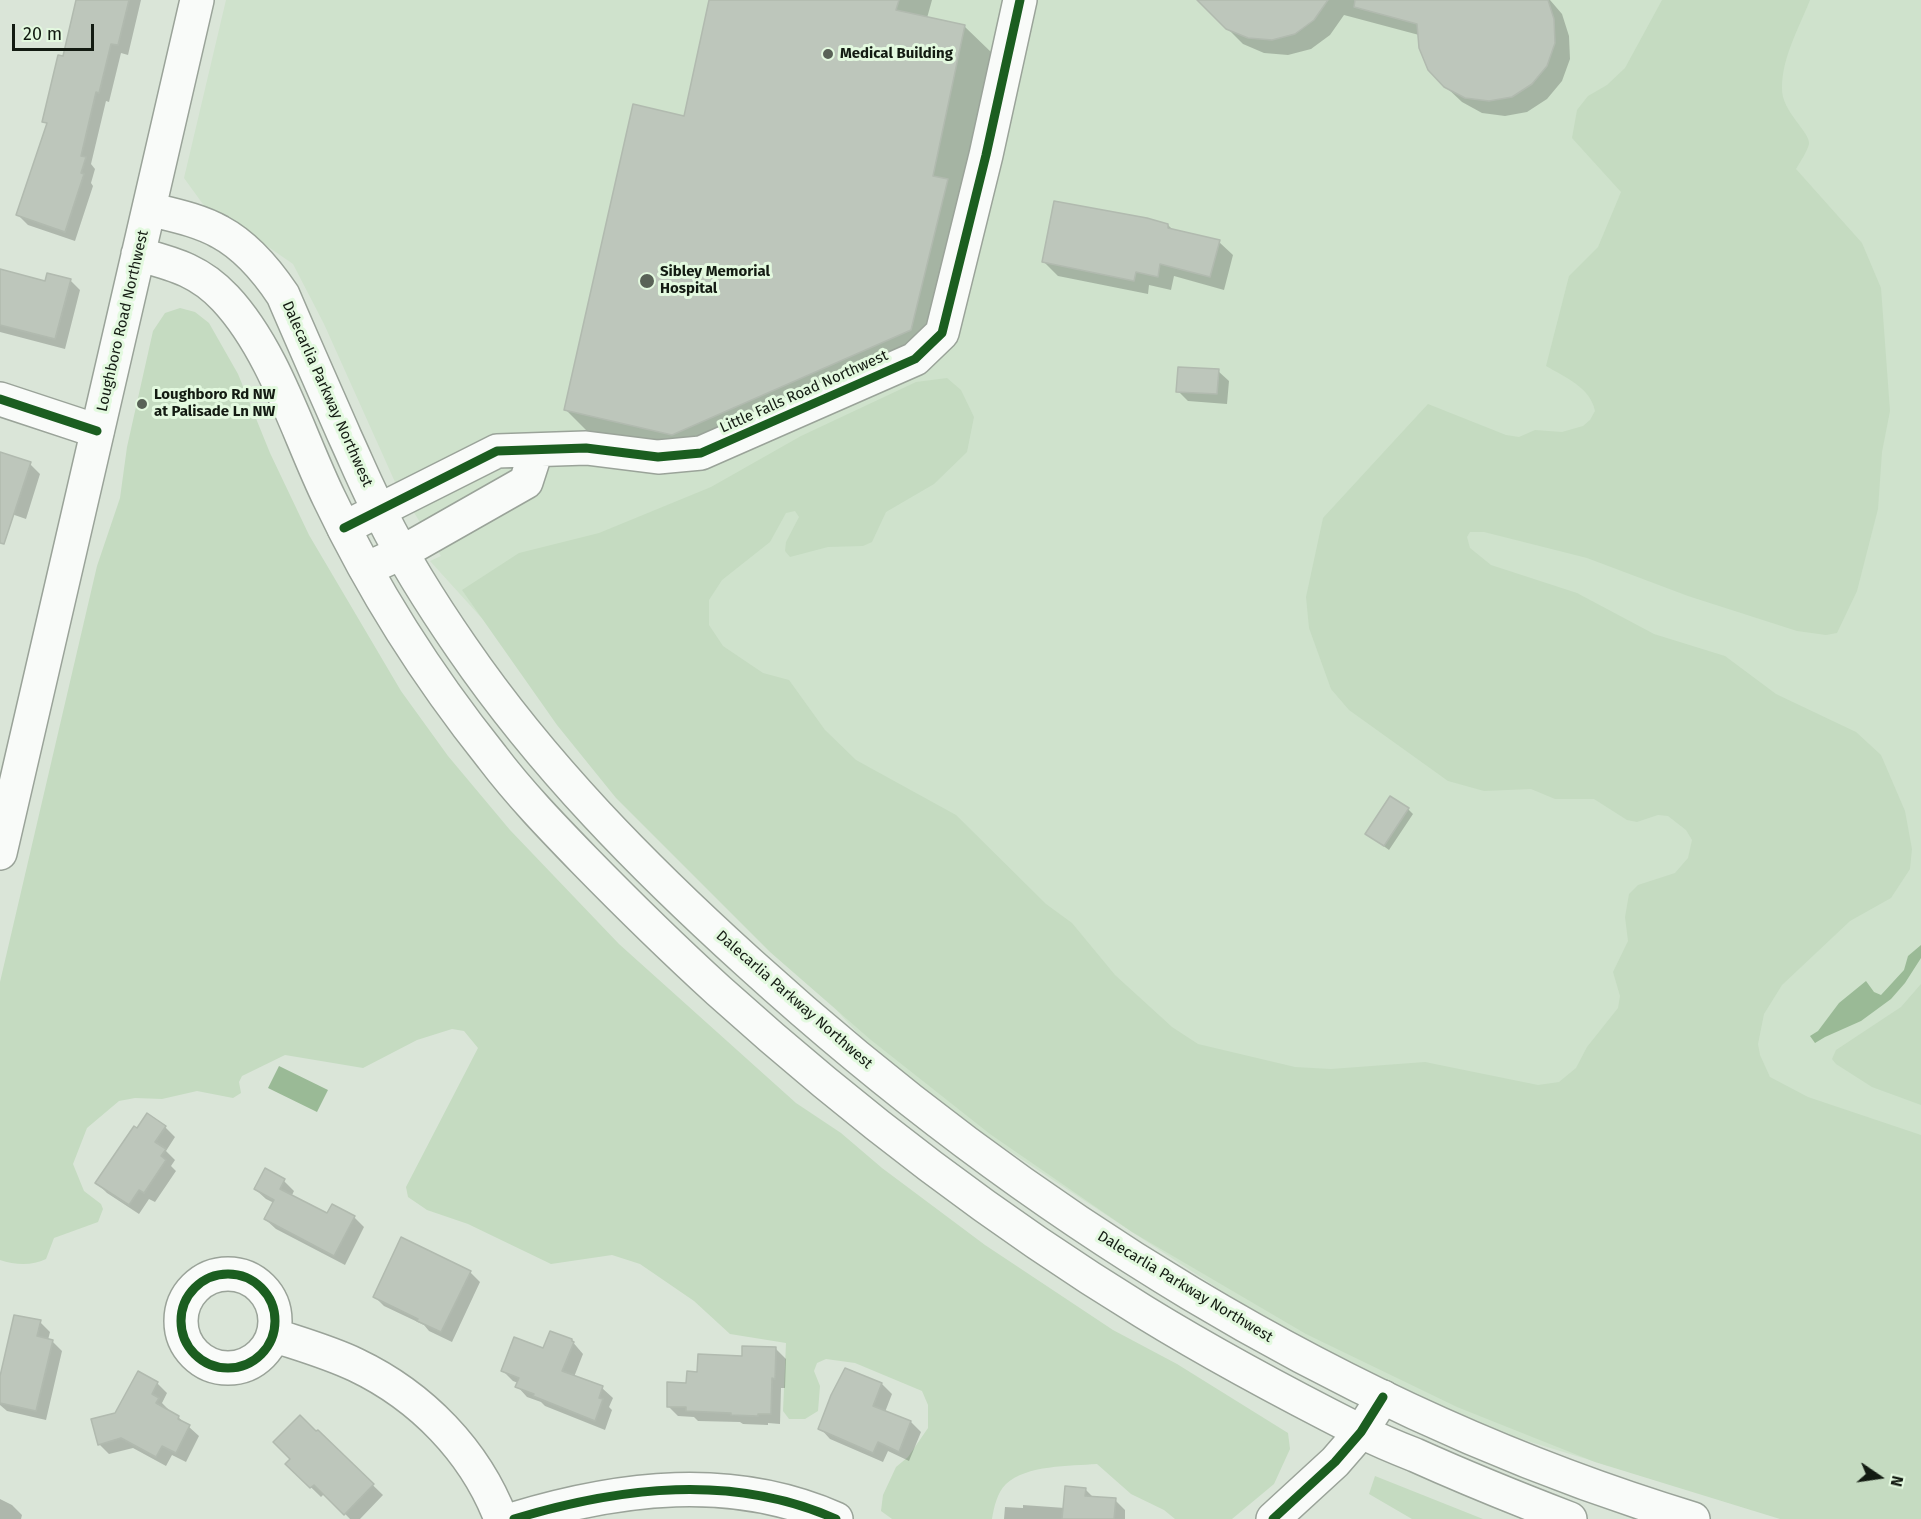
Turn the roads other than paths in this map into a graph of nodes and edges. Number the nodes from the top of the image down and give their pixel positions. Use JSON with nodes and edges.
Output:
{"nodes":[{"id":1,"x":197,"y":0,"type":"edge"},
{"id":2,"x":1020,"y":0,"type":"edge"},
{"id":3,"x":149,"y":209,"type":"junction"},
{"id":4,"x":138,"y":255,"type":"junction"},
{"id":5,"x":0,"y":399,"type":"edge"},
{"id":6,"x":97,"y":431,"type":"junction"},
{"id":7,"x":536,"y":451,"type":"junction"},
{"id":8,"x":379,"y":511,"type":"junction"},
{"id":9,"x":344,"y":528,"type":"junction"},
{"id":10,"x":401,"y":552,"type":"junction"},
{"id":11,"x":366,"y":569,"type":"junction"},
{"id":12,"x":0,"y":853,"type":"edge"},
{"id":13,"x":273,"y":1335,"type":"dead end"},
{"id":14,"x":1383,"y":1397,"type":"junction"},
{"id":15,"x":1361,"y":1432,"type":"junction"},
{"id":16,"x":501,"y":1519,"type":"edge"},
{"id":17,"x":514,"y":1519,"type":"edge"},
{"id":18,"x":836,"y":1519,"type":"edge"},
{"id":19,"x":1273,"y":1519,"type":"edge"},
{"id":20,"x":1570,"y":1519,"type":"edge"},
{"id":21,"x":1693,"y":1519,"type":"edge"}],
"edges":[{"from":1,"to":3,"type":"main road","name":"Loughboro Road Northwest"},
{"from":2,"to":7,"type":"main road","name":"Little Falls Road Northwest"},
{"from":3,"to":4,"type":"main road","name":"Loughboro Road Northwest"},
{"from":3,"to":8,"type":"main road","name":"Dalecarlia Parkway Northwest"},
{"from":4,"to":6,"type":"main road","name":"Loughboro Road Northwest"},
{"from":4,"to":9,"type":"main road"},
{"from":5,"to":6,"type":"main road"},
{"from":6,"to":12,"type":"main road","name":"Loughboro Road Northwest"},
{"from":7,"to":8,"type":"main road","name":"Little Falls Road Northwest"},
{"from":7,"to":10,"type":"main road"},
{"from":8,"to":9,"type":"main road","name":"Little Falls Road Northwest"},
{"from":8,"to":10,"type":"main road","name":"Dalecarlia Parkway Northwest"},
{"from":9,"to":11,"type":"main road"},
{"from":10,"to":11,"type":"main road"},
{"from":10,"to":14,"type":"main road","name":"Dalecarlia Parkway Northwest"},
{"from":11,"to":15,"type":"main road"},
{"from":13,"to":16,"type":"main road"},
{"from":14,"to":15,"type":"main road"},
{"from":14,"to":21,"type":"main road","name":"Dalecarlia Parkway Northwest"},
{"from":15,"to":19,"type":"main road"},
{"from":15,"to":20,"type":"main road"},
{"from":17,"to":18,"type":"main road"}]}
